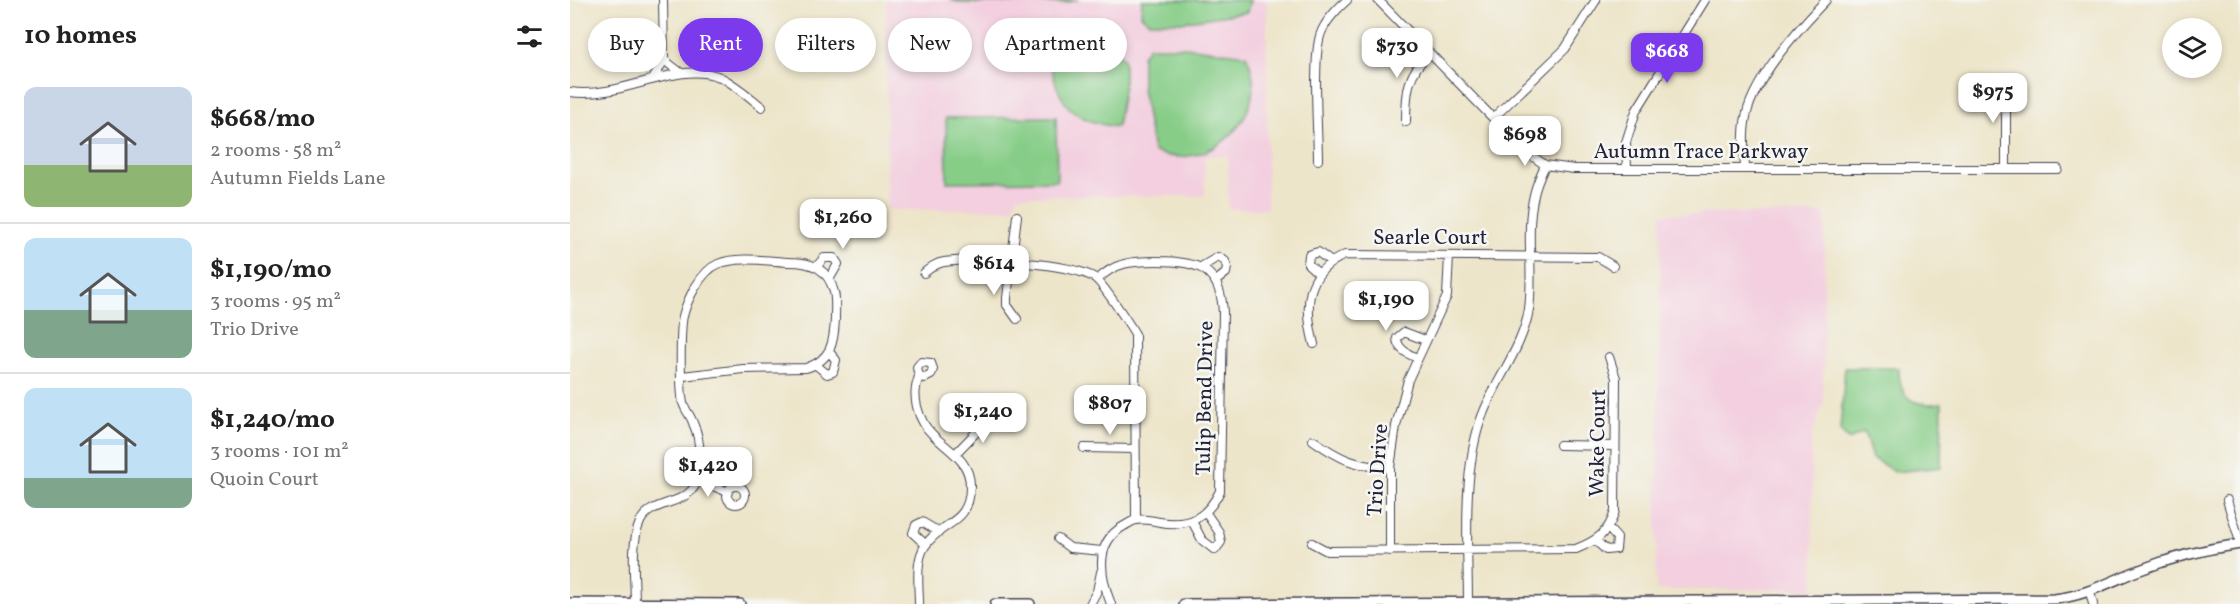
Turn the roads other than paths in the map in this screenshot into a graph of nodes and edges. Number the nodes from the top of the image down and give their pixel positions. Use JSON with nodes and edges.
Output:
{"nodes":[{"id":1,"x":663,"y":0,"type":"edge"},
{"id":2,"x":1347,"y":0,"type":"edge"},
{"id":3,"x":1378,"y":0,"type":"edge"},
{"id":4,"x":1596,"y":0,"type":"edge"},
{"id":5,"x":1705,"y":0,"type":"edge"},
{"id":6,"x":1826,"y":0,"type":"edge"},
{"id":7,"x":663,"y":18,"type":"edge"},
{"id":8,"x":1430,"y":53,"type":"junction"},
{"id":9,"x":666,"y":62,"type":"edge"},
{"id":10,"x":659,"y":72,"type":"edge"},
{"id":11,"x":681,"y":73,"type":"junction"},
{"id":12,"x":652,"y":80,"type":"junction"},
{"id":13,"x":2006,"y":81,"type":"dead end"},
{"id":14,"x":570,"y":92,"type":"edge"},
{"id":15,"x":762,"y":107,"type":"dead end"},
{"id":16,"x":1493,"y":118,"type":"junction"},
{"id":17,"x":1406,"y":122,"type":"dead end"},
{"id":18,"x":1318,"y":160,"type":"dead end"},
{"id":19,"x":1545,"y":165,"type":"junction"},
{"id":20,"x":1627,"y":168,"type":"junction"},
{"id":21,"x":1745,"y":168,"type":"junction"},
{"id":22,"x":2006,"y":168,"type":"junction"},
{"id":23,"x":2058,"y":169,"type":"dead end"},
{"id":24,"x":1017,"y":216,"type":"dead end"},
{"id":25,"x":1531,"y":255,"type":"junction"},
{"id":26,"x":1449,"y":256,"type":"junction"},
{"id":27,"x":1330,"y":261,"type":"junction"},
{"id":28,"x":1009,"y":263,"type":"junction"},
{"id":29,"x":817,"y":266,"type":"junction"},
{"id":30,"x":1613,"y":266,"type":"dead end"},
{"id":31,"x":1201,"y":267,"type":"junction"},
{"id":32,"x":924,"y":273,"type":"dead end"},
{"id":33,"x":1317,"y":273,"type":"junction"},
{"id":34,"x":830,"y":278,"type":"junction"},
{"id":35,"x":1097,"y":280,"type":"junction"},
{"id":36,"x":1216,"y":281,"type":"junction"},
{"id":37,"x":1017,"y":319,"type":"dead end"},
{"id":38,"x":1425,"y":339,"type":"junction"},
{"id":39,"x":1314,"y":344,"type":"dead end"},
{"id":40,"x":830,"y":352,"type":"junction"},
{"id":41,"x":1609,"y":357,"type":"dead end"},
{"id":42,"x":1417,"y":358,"type":"junction"},
{"id":43,"x":816,"y":365,"type":"junction"},
{"id":44,"x":682,"y":376,"type":"junction"},
{"id":45,"x":919,"y":376,"type":"dead end"},
{"id":46,"x":990,"y":418,"type":"dead end"},
{"id":47,"x":1313,"y":440,"type":"dead end"},
{"id":48,"x":1560,"y":445,"type":"dead end"},
{"id":49,"x":1615,"y":446,"type":"junction"},
{"id":50,"x":1084,"y":448,"type":"dead end"},
{"id":51,"x":1135,"y":449,"type":"junction"},
{"id":52,"x":956,"y":453,"type":"junction"},
{"id":53,"x":1390,"y":468,"type":"junction"},
{"id":54,"x":698,"y":480,"type":"junction"},
{"id":55,"x":728,"y":492,"type":"dead end"},
{"id":56,"x":2227,"y":500,"type":"dead end"},
{"id":57,"x":1206,"y":513,"type":"junction"},
{"id":58,"x":1136,"y":519,"type":"junction"},
{"id":59,"x":1192,"y":521,"type":"junction"},
{"id":60,"x":1608,"y":528,"type":"junction"},
{"id":61,"x":939,"y":532,"type":"junction"},
{"id":62,"x":1058,"y":539,"type":"dead end"},
{"id":63,"x":1596,"y":541,"type":"junction"},
{"id":64,"x":1312,"y":543,"type":"dead end"},
{"id":65,"x":2240,"y":543,"type":"edge"},
{"id":66,"x":926,"y":545,"type":"junction"},
{"id":67,"x":1469,"y":549,"type":"junction"},
{"id":68,"x":1102,"y":551,"type":"junction"},
{"id":69,"x":1390,"y":551,"type":"junction"},
{"id":70,"x":1102,"y":568,"type":"junction"},
{"id":71,"x":2090,"y":591,"type":"junction"},
{"id":72,"x":1660,"y":602,"type":"edge"},
{"id":73,"x":1863,"y":602,"type":"edge"},
{"id":74,"x":2047,"y":602,"type":"edge"},
{"id":75,"x":570,"y":603,"type":"edge"},
{"id":76,"x":635,"y":603,"type":"edge"},
{"id":77,"x":1468,"y":603,"type":"edge"},
{"id":78,"x":740,"y":604,"type":"edge"},
{"id":79,"x":919,"y":604,"type":"edge"},
{"id":80,"x":995,"y":604,"type":"edge"},
{"id":81,"x":1018,"y":604,"type":"edge"},
{"id":82,"x":1030,"y":604,"type":"edge"},
{"id":83,"x":1090,"y":604,"type":"edge"},
{"id":84,"x":1111,"y":604,"type":"edge"},
{"id":85,"x":1184,"y":604,"type":"edge"},
{"id":86,"x":1266,"y":604,"type":"edge"},
{"id":87,"x":2093,"y":604,"type":"edge"}],
"edges":[{"from":1,"to":7,"type":"street"},
{"from":2,"to":18,"type":"street"},
{"from":3,"to":8,"type":"street","name":"Autumn Trace Parkway"},
{"from":4,"to":16,"type":"street"},
{"from":5,"to":20,"type":"street"},
{"from":6,"to":21,"type":"street"},
{"from":8,"to":16,"type":"street","name":"Autumn Trace Parkway"},
{"from":8,"to":17,"type":"street"},
{"from":9,"to":11,"type":"street"},
{"from":10,"to":12,"type":"street"},
{"from":11,"to":12,"type":"street"},
{"from":11,"to":15,"type":"street"},
{"from":12,"to":14,"type":"street"},
{"from":13,"to":22,"type":"street"},
{"from":16,"to":19,"type":"street","name":"Autumn Trace Parkway"},
{"from":19,"to":20,"type":"street","name":"Autumn Trace Parkway"},
{"from":19,"to":25,"type":"street"},
{"from":20,"to":21,"type":"street","name":"Autumn Trace Parkway"},
{"from":21,"to":22,"type":"street","name":"Autumn Trace Parkway"},
{"from":22,"to":23,"type":"street","name":"Autumn Trace Parkway"},
{"from":24,"to":28,"type":"street"},
{"from":25,"to":26,"type":"street","name":"Searle Court"},
{"from":25,"to":30,"type":"street","name":"Searle Court"},
{"from":25,"to":67,"type":"street"},
{"from":26,"to":27,"type":"street","name":"Searle Court"},
{"from":26,"to":38,"type":"street","name":"Trio Drive"},
{"from":27,"to":33,"type":"street"},
{"from":27,"to":33,"type":"street","name":"Searle Court"},
{"from":28,"to":32,"type":"street"},
{"from":28,"to":35,"type":"street"},
{"from":28,"to":37,"type":"street"},
{"from":29,"to":34,"type":"street"},
{"from":29,"to":34,"type":"street"},
{"from":29,"to":44,"type":"street"},
{"from":31,"to":35,"type":"street","name":"Tulip Bend Drive"},
{"from":31,"to":36,"type":"street"},
{"from":31,"to":36,"type":"street","name":"Tulip Bend Drive"},
{"from":33,"to":39,"type":"street","name":"Searle Court"},
{"from":34,"to":40,"type":"street"},
{"from":35,"to":51,"type":"street"},
{"from":36,"to":57,"type":"street","name":"Tulip Bend Drive"},
{"from":38,"to":42,"type":"street","name":"Trio Drive"},
{"from":38,"to":42,"type":"street"},
{"from":40,"to":43,"type":"street"},
{"from":40,"to":43,"type":"street"},
{"from":41,"to":49,"type":"street","name":"Wake Court"},
{"from":42,"to":53,"type":"street","name":"Trio Drive"},
{"from":43,"to":44,"type":"street"},
{"from":44,"to":54,"type":"street"},
{"from":45,"to":52,"type":"street"},
{"from":46,"to":52,"type":"street"},
{"from":47,"to":53,"type":"street"},
{"from":48,"to":49,"type":"street"},
{"from":49,"to":60,"type":"street","name":"Wake Court"},
{"from":50,"to":51,"type":"street"},
{"from":51,"to":58,"type":"street"},
{"from":52,"to":61,"type":"street"},
{"from":53,"to":69,"type":"street","name":"Trio Drive"},
{"from":54,"to":55,"type":"street"},
{"from":54,"to":76,"type":"street"},
{"from":56,"to":65,"type":"street"},
{"from":57,"to":59,"type":"street"},
{"from":57,"to":59,"type":"street"},
{"from":58,"to":59,"type":"street"},
{"from":58,"to":68,"type":"street"},
{"from":60,"to":63,"type":"street","name":"Wake Court"},
{"from":60,"to":63,"type":"street","name":"Wake Court"},
{"from":61,"to":66,"type":"street"},
{"from":61,"to":66,"type":"street"},
{"from":62,"to":68,"type":"street"},
{"from":63,"to":67,"type":"street","name":"Wake Court"},
{"from":64,"to":69,"type":"street","name":"Wake Court"},
{"from":65,"to":71,"type":"street"},
{"from":66,"to":79,"type":"street"},
{"from":67,"to":69,"type":"street","name":"Wake Court"},
{"from":67,"to":77,"type":"street"},
{"from":68,"to":70,"type":"street"},
{"from":70,"to":83,"type":"street"},
{"from":70,"to":84,"type":"street"},
{"from":71,"to":74,"type":"street"},
{"from":71,"to":87,"type":"street"},
{"from":72,"to":73,"type":"street"},
{"from":72,"to":77,"type":"street"},
{"from":73,"to":74,"type":"street"},
{"from":75,"to":76,"type":"street"},
{"from":76,"to":78,"type":"street"},
{"from":77,"to":86,"type":"street"},
{"from":80,"to":81,"type":"street"},
{"from":81,"to":82,"type":"street"},
{"from":85,"to":86,"type":"street"}]}
